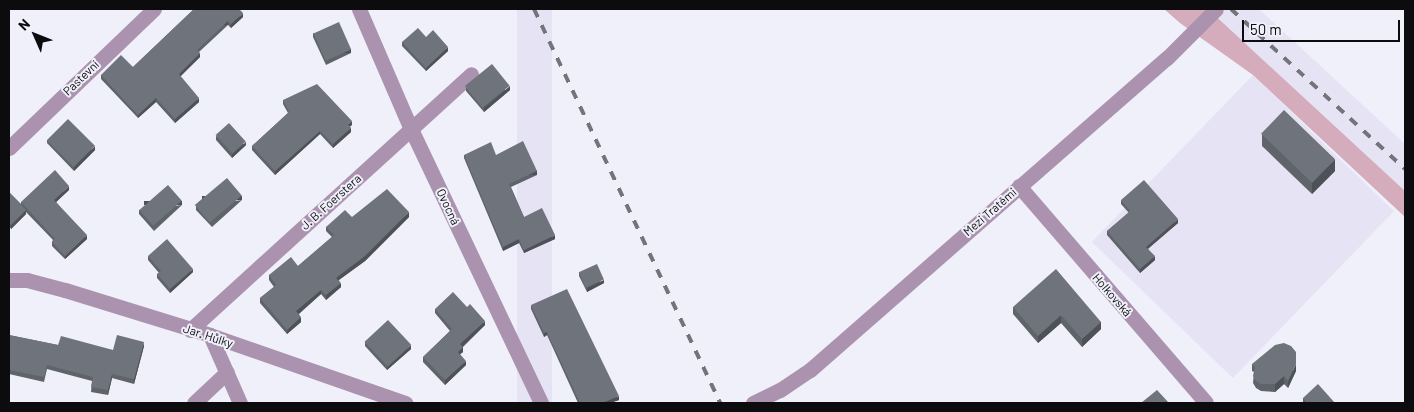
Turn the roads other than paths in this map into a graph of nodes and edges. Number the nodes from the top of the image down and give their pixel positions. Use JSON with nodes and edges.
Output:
{"nodes":[{"id":1,"x":154,"y":9,"type":"edge"},
{"id":2,"x":358,"y":9,"type":"edge"},
{"id":3,"x":1216,"y":9,"type":"edge"},
{"id":4,"x":471,"y":74,"type":"dead end"},
{"id":5,"x":411,"y":128,"type":"junction"},
{"id":6,"x":9,"y":148,"type":"edge"},
{"id":7,"x":1019,"y":186,"type":"junction"},
{"id":8,"x":9,"y":280,"type":"edge"},
{"id":9,"x":190,"y":330,"type":"junction"},
{"id":10,"x":210,"y":335,"type":"junction"},
{"id":11,"x":227,"y":372,"type":"junction"},
{"id":12,"x":194,"y":403,"type":"edge"},
{"id":13,"x":240,"y":403,"type":"edge"},
{"id":14,"x":404,"y":403,"type":"edge"},
{"id":15,"x":541,"y":403,"type":"edge"},
{"id":16,"x":754,"y":403,"type":"edge"},
{"id":17,"x":1206,"y":403,"type":"edge"}],
"edges":[{"from":1,"to":6,"type":"street","name":"Pastevní"},
{"from":2,"to":5,"type":"street","name":"Ovocná"},
{"from":3,"to":7,"type":"street","name":"Mezi Tratěmi"},
{"from":4,"to":5,"type":"street","name":"J. B. Foerstera"},
{"from":5,"to":9,"type":"street","name":"J. B. Foerstera"},
{"from":5,"to":15,"type":"street","name":"Ovocná"},
{"from":7,"to":16,"type":"street","name":"Mezi Tratěmi"},
{"from":7,"to":17,"type":"street","name":"Holkovská"},
{"from":8,"to":9,"type":"street","name":"Jar. Hůlky"},
{"from":9,"to":10,"type":"street","name":"Jar. Hůlky"},
{"from":10,"to":11,"type":"street"},
{"from":10,"to":14,"type":"street","name":"Jar. Hůlky"},
{"from":11,"to":12,"type":"street"},
{"from":11,"to":13,"type":"street"}]}
